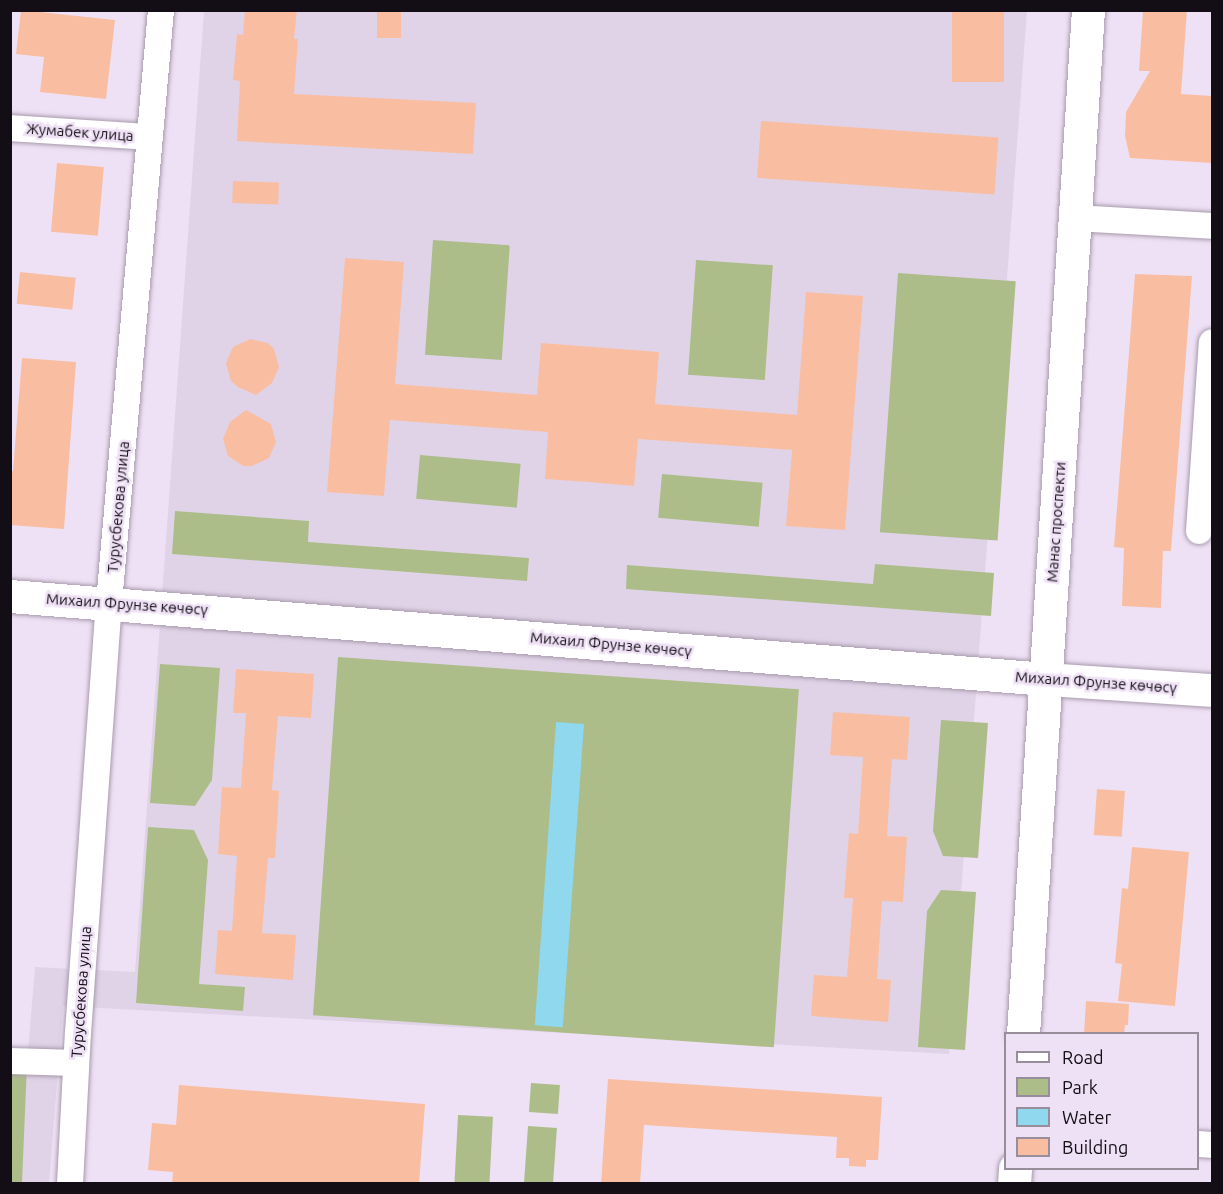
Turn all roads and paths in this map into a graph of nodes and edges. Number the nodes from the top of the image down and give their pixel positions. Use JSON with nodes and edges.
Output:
{"nodes":[{"id":1,"x":161,"y":10,"type":"edge"},
{"id":2,"x":1088,"y":10,"type":"edge"},
{"id":3,"x":10,"y":128,"type":"edge"},
{"id":4,"x":150,"y":137,"type":"junction"},
{"id":5,"x":1075,"y":218,"type":"junction"},
{"id":6,"x":1212,"y":226,"type":"edge"},
{"id":7,"x":1212,"y":342,"type":"edge"},
{"id":8,"x":1199,"y":531,"type":"dead end"},
{"id":9,"x":10,"y":596,"type":"edge"},
{"id":10,"x":109,"y":603,"type":"junction"},
{"id":11,"x":1046,"y":679,"type":"junction"},
{"id":12,"x":1212,"y":690,"type":"edge"},
{"id":13,"x":1023,"y":1032,"type":"edge"},
{"id":14,"x":10,"y":1061,"type":"edge"},
{"id":15,"x":76,"y":1063,"type":"junction"},
{"id":16,"x":70,"y":1184,"type":"edge"}],
"edges":[{"from":1,"to":4,"type":"street","name":"Турусбекова улица"},
{"from":2,"to":5,"type":"main road","name":"Манас проспекти"},
{"from":3,"to":4,"type":"street","name":"Жумабек улица"},
{"from":4,"to":10,"type":"street","name":"Турусбекова улица"},
{"from":5,"to":6,"type":"street"},
{"from":5,"to":11,"type":"main road","name":"Манас проспекти"},
{"from":7,"to":8,"type":"street"},
{"from":9,"to":10,"type":"main road","name":"Михаил Фрунзе көчөсү"},
{"from":10,"to":11,"type":"main road","name":"Михаил Фрунзе көчөсү"},
{"from":10,"to":15,"type":"street","name":"Турусбекова улица"},
{"from":11,"to":12,"type":"main road","name":"Михаил Фрунзе көчөсү"},
{"from":11,"to":13,"type":"main road","name":"Манас проспекти"},
{"from":14,"to":15,"type":"street"},
{"from":15,"to":16,"type":"street","name":"Турусбекова улица"}]}
